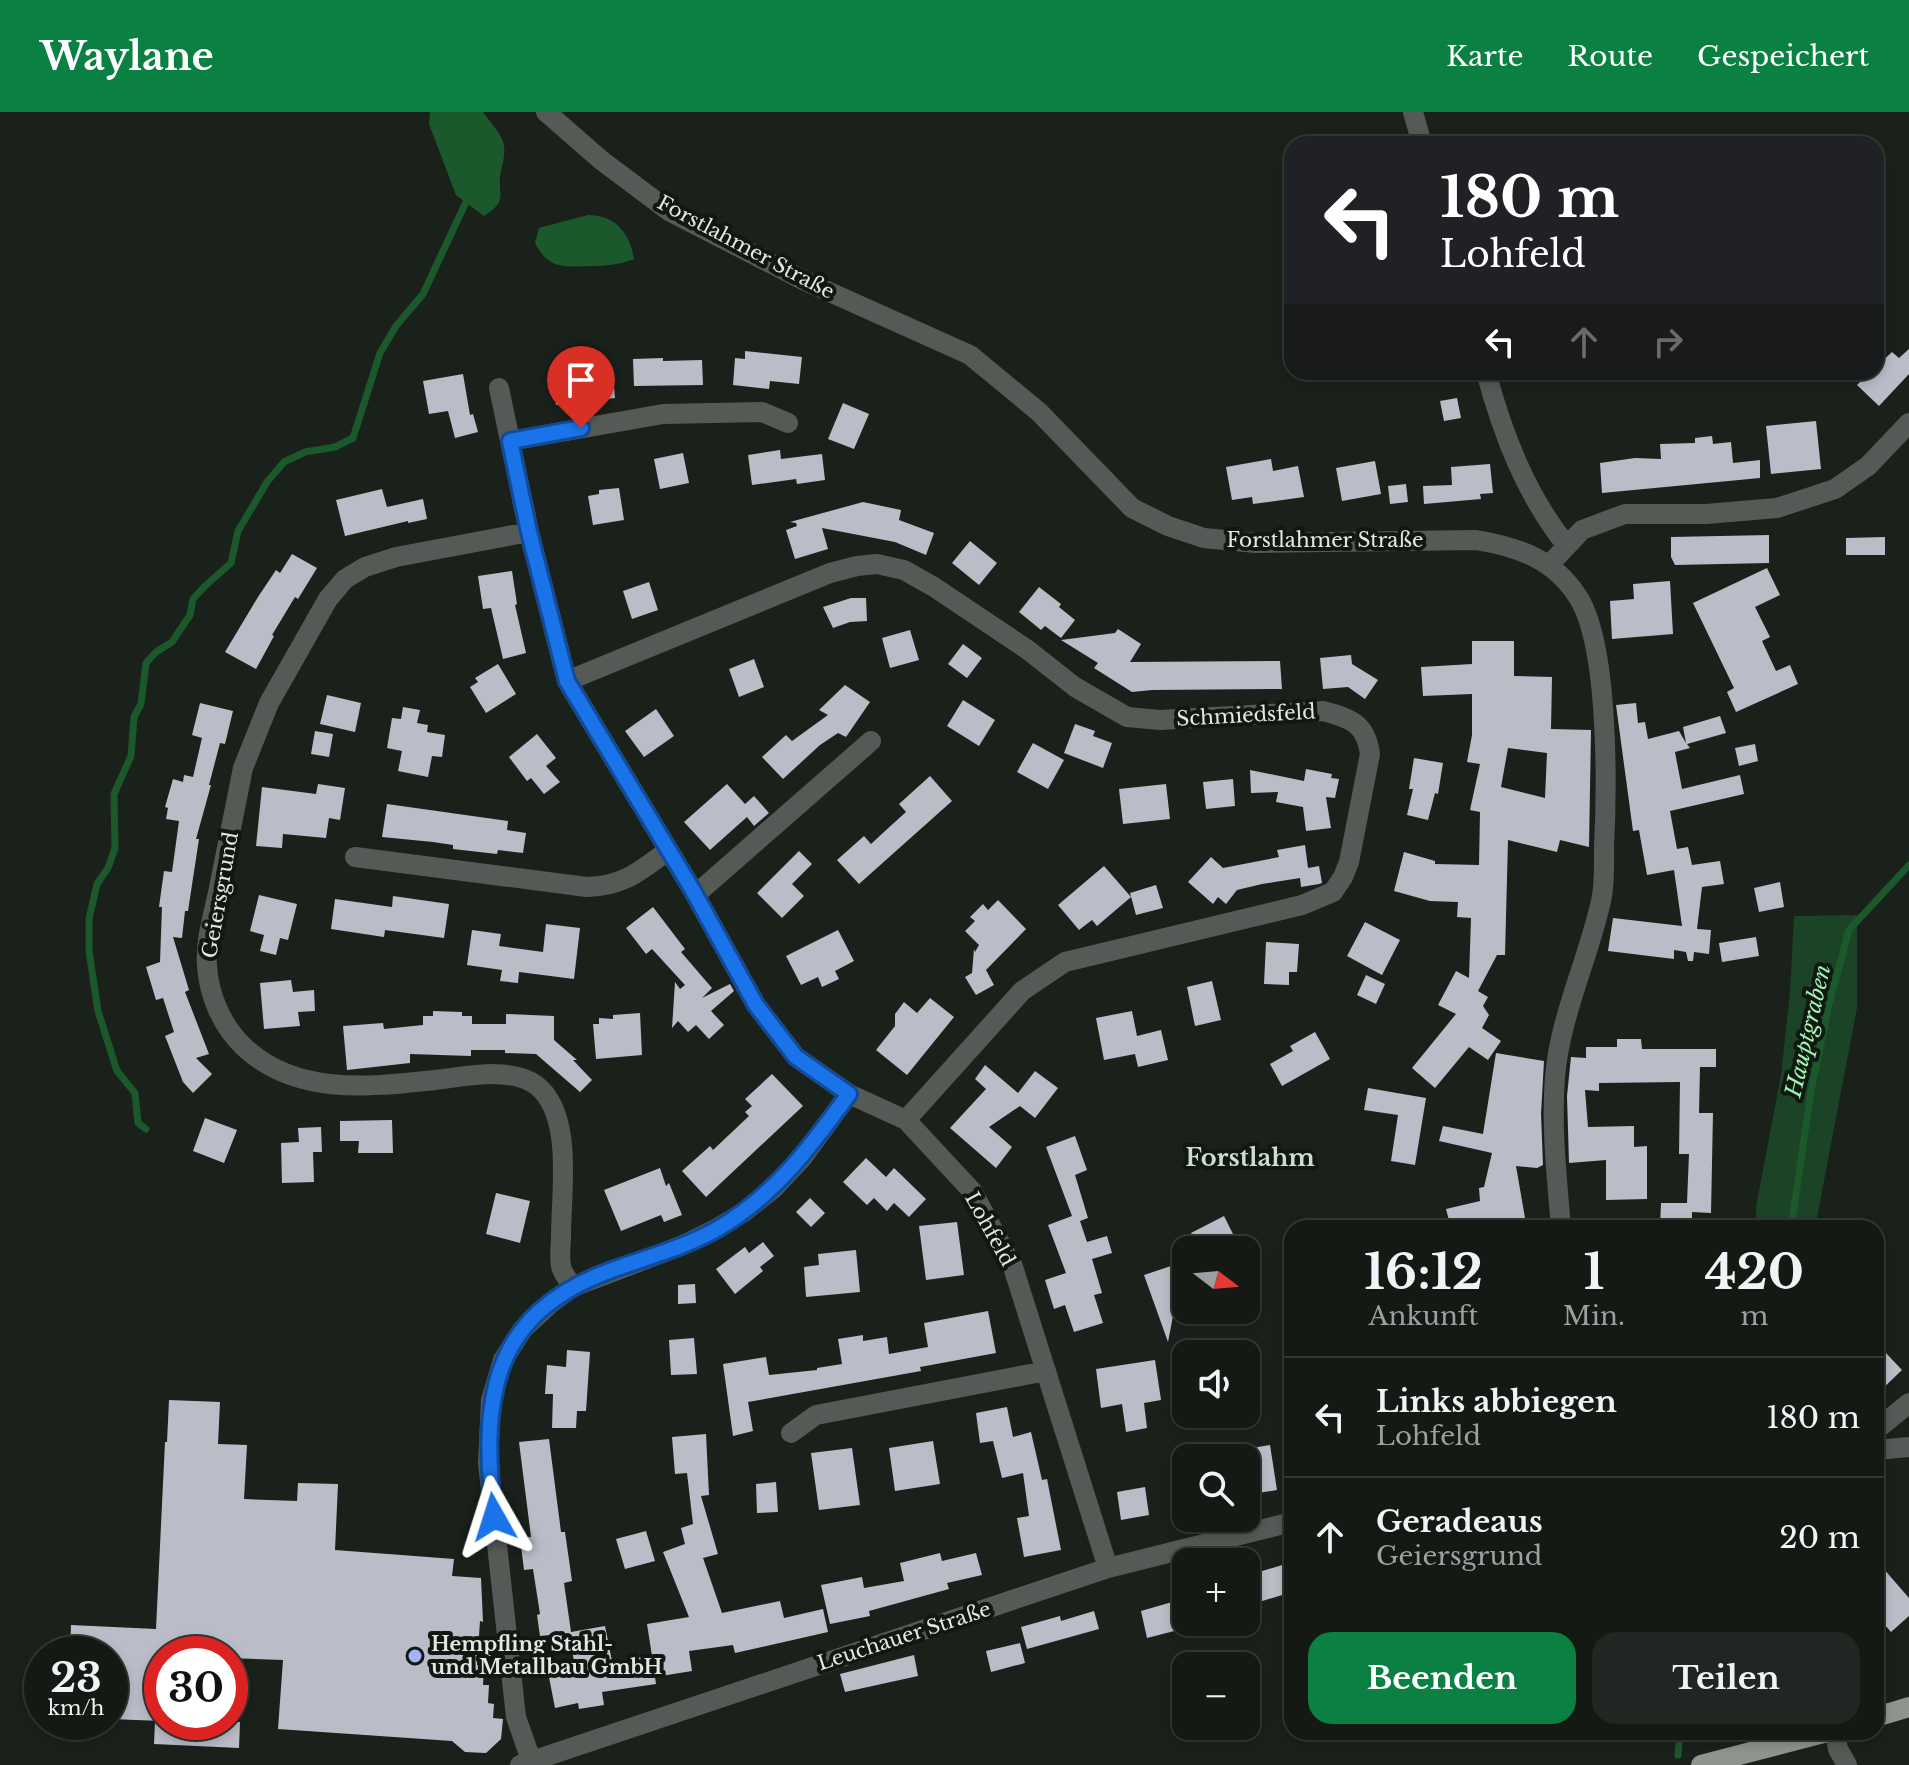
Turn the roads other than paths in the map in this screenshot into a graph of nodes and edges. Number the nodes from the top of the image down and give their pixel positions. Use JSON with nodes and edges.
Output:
{"nodes":[{"id":1,"x":546,"y":112,"type":"edge"},
{"id":2,"x":1413,"y":112,"type":"edge"},
{"id":3,"x":1420,"y":136,"type":"edge"},
{"id":4,"x":1488,"y":380,"type":"edge"},
{"id":5,"x":499,"y":388,"type":"dead end"},
{"id":6,"x":788,"y":423,"type":"dead end"},
{"id":7,"x":1909,"y":423,"type":"edge"},
{"id":8,"x":510,"y":441,"type":"junction"},
{"id":9,"x":529,"y":532,"type":"junction"},
{"id":10,"x":1567,"y":546,"type":"junction"},
{"id":11,"x":1549,"y":565,"type":"junction"},
{"id":12,"x":567,"y":681,"type":"junction"},
{"id":13,"x":871,"y":741,"type":"dead end"},
{"id":14,"x":667,"y":851,"type":"junction"},
{"id":15,"x":355,"y":857,"type":"dead end"},
{"id":16,"x":695,"y":895,"type":"junction"},
{"id":17,"x":849,"y":1094,"type":"junction"},
{"id":18,"x":906,"y":1120,"type":"junction"},
{"id":19,"x":1560,"y":1220,"type":"edge"},
{"id":20,"x":573,"y":1287,"type":"junction"},
{"id":21,"x":1046,"y":1371,"type":"junction"},
{"id":22,"x":1909,"y":1403,"type":"edge"},
{"id":23,"x":1884,"y":1423,"type":"edge"},
{"id":24,"x":791,"y":1433,"type":"dead end"},
{"id":25,"x":1909,"y":1447,"type":"edge"},
{"id":26,"x":1884,"y":1449,"type":"edge"},
{"id":27,"x":1284,"y":1524,"type":"edge"},
{"id":28,"x":1108,"y":1568,"type":"junction"},
{"id":29,"x":1909,"y":1707,"type":"edge"},
{"id":30,"x":1884,"y":1715,"type":"edge"},
{"id":31,"x":1801,"y":1740,"type":"edge"},
{"id":32,"x":1836,"y":1740,"type":"edge"},
{"id":33,"x":526,"y":1762,"type":"edge"},
{"id":34,"x":1701,"y":1765,"type":"edge"},
{"id":35,"x":1847,"y":1765,"type":"edge"}],
"edges":[{"from":1,"to":11,"type":"street","name":"Forstlahmer Straße"},
{"from":2,"to":3,"type":"street"},
{"from":4,"to":10,"type":"street"},
{"from":5,"to":8,"type":"street"},
{"from":6,"to":8,"type":"street"},
{"from":7,"to":10,"type":"street"},
{"from":8,"to":9,"type":"street"},
{"from":9,"to":12,"type":"street"},
{"from":9,"to":20,"type":"street","name":"Geiersgrund"},
{"from":10,"to":11,"type":"street"},
{"from":11,"to":19,"type":"street","name":"Forstlahmer Straße"},
{"from":12,"to":14,"type":"street"},
{"from":12,"to":18,"type":"street","name":"Schmiedsfeld"},
{"from":13,"to":16,"type":"street"},
{"from":14,"to":15,"type":"street"},
{"from":14,"to":16,"type":"street"},
{"from":16,"to":17,"type":"street","name":"Lohfeld"},
{"from":17,"to":18,"type":"street","name":"Lohfeld"},
{"from":17,"to":20,"type":"street"},
{"from":18,"to":21,"type":"street","name":"Lohfeld"},
{"from":20,"to":33,"type":"street"},
{"from":21,"to":24,"type":"street"},
{"from":21,"to":28,"type":"street","name":"Lohfeld"},
{"from":22,"to":23,"type":"street"},
{"from":25,"to":26,"type":"street"},
{"from":27,"to":28,"type":"street","name":"Leuchauer Straße"},
{"from":28,"to":33,"type":"street","name":"Leuchauer Straße"},
{"from":29,"to":30,"type":"main road"},
{"from":31,"to":34,"type":"main road"},
{"from":32,"to":35,"type":"street"}]}
